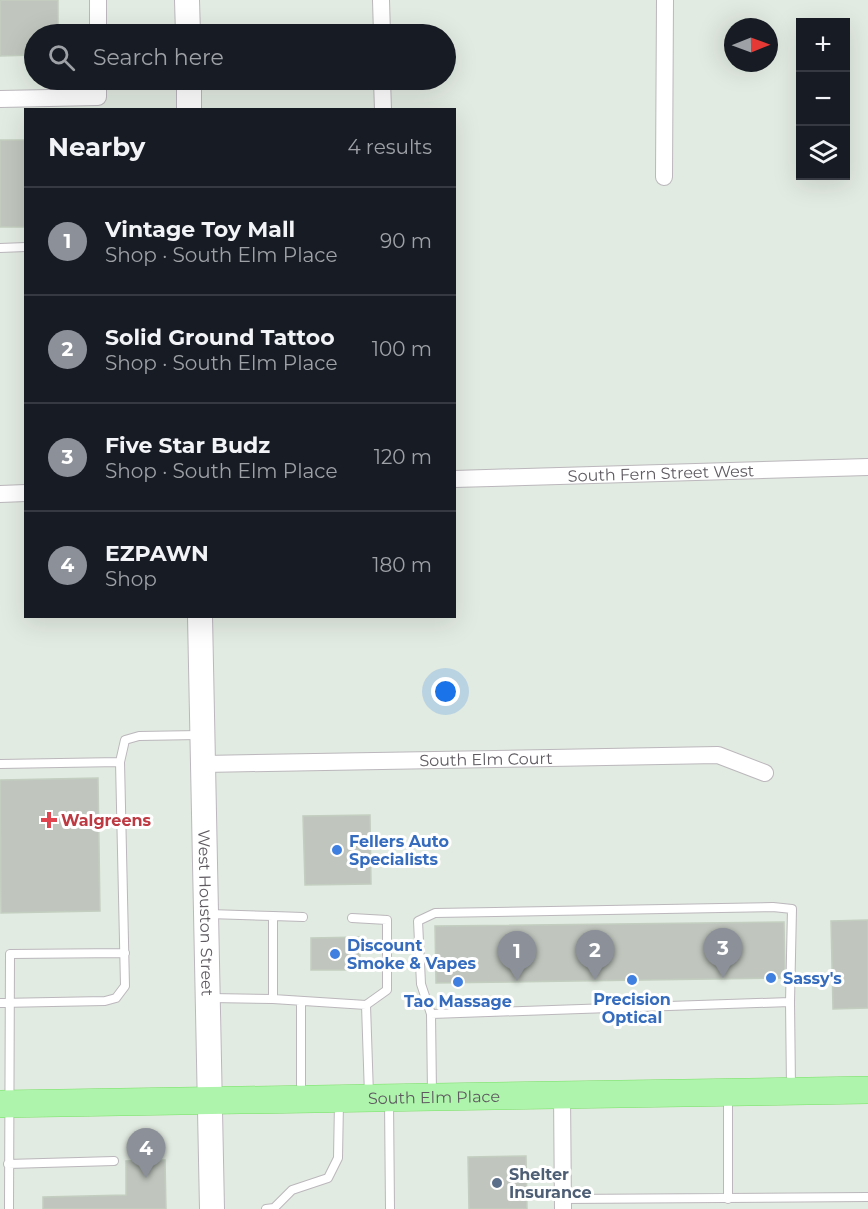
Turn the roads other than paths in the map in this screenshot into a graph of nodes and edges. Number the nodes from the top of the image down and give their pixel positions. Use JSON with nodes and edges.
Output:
{"nodes":[{"id":1,"x":98,"y":0,"type":"edge"},
{"id":2,"x":188,"y":0,"type":"edge"},
{"id":3,"x":381,"y":0,"type":"edge"},
{"id":4,"x":665,"y":0,"type":"edge"},
{"id":5,"x":98,"y":24,"type":"edge"},
{"id":6,"x":188,"y":24,"type":"edge"},
{"id":7,"x":381,"y":24,"type":"edge"},
{"id":8,"x":98,"y":90,"type":"edge"},
{"id":9,"x":189,"y":90,"type":"edge"},
{"id":10,"x":382,"y":90,"type":"edge"},
{"id":11,"x":0,"y":99,"type":"edge"},
{"id":12,"x":189,"y":108,"type":"edge"},
{"id":13,"x":382,"y":108,"type":"edge"},
{"id":14,"x":664,"y":177,"type":"dead end"},
{"id":15,"x":24,"y":247,"type":"edge"},
{"id":16,"x":0,"y":248,"type":"edge"},
{"id":17,"x":868,"y":467,"type":"edge"},
{"id":18,"x":456,"y":479,"type":"edge"},
{"id":19,"x":24,"y":493,"type":"edge"},
{"id":20,"x":0,"y":494,"type":"edge"},
{"id":21,"x":200,"y":618,"type":"edge"},
{"id":22,"x":203,"y":735,"type":"junction"},
{"id":23,"x":120,"y":762,"type":"junction"},
{"id":24,"x":0,"y":764,"type":"edge"},
{"id":25,"x":204,"y":764,"type":"junction"},
{"id":26,"x":765,"y":773,"type":"dead end"},
{"id":27,"x":207,"y":914,"type":"junction"},
{"id":28,"x":273,"y":916,"type":"junction"},
{"id":29,"x":303,"y":917,"type":"dead end"},
{"id":30,"x":352,"y":918,"type":"dead end"},
{"id":31,"x":125,"y":953,"type":"junction"},
{"id":32,"x":209,"y":998,"type":"junction"},
{"id":33,"x":273,"y":999,"type":"junction"},
{"id":34,"x":301,"y":1001,"type":"junction"},
{"id":35,"x":790,"y":1002,"type":"junction"},
{"id":36,"x":0,"y":1003,"type":"edge"},
{"id":37,"x":11,"y":1003,"type":"junction"},
{"id":38,"x":366,"y":1005,"type":"junction"},
{"id":39,"x":431,"y":1014,"type":"junction"},
{"id":40,"x":868,"y":1090,"type":"edge"},
{"id":41,"x":791,"y":1091,"type":"junction"},
{"id":42,"x":728,"y":1092,"type":"junction"},
{"id":43,"x":562,"y":1094,"type":"junction"},
{"id":44,"x":432,"y":1097,"type":"junction"},
{"id":45,"x":379,"y":1098,"type":"junction"},
{"id":46,"x":302,"y":1099,"type":"junction"},
{"id":47,"x":339,"y":1099,"type":"junction"},
{"id":48,"x":211,"y":1101,"type":"junction"},
{"id":49,"x":5,"y":1104,"type":"edge"},
{"id":50,"x":114,"y":1161,"type":"dead end"},
{"id":51,"x":8,"y":1164,"type":"junction"},
{"id":52,"x":868,"y":1197,"type":"edge"},
{"id":53,"x":728,"y":1200,"type":"junction"},
{"id":54,"x":563,"y":1204,"type":"edge"},
{"id":55,"x":9,"y":1209,"type":"edge"},
{"id":56,"x":212,"y":1209,"type":"edge"},
{"id":57,"x":266,"y":1209,"type":"edge"},
{"id":58,"x":390,"y":1209,"type":"edge"}],
"edges":[{"from":1,"to":5,"type":"street"},
{"from":2,"to":6,"type":"main road"},
{"from":3,"to":7,"type":"street"},
{"from":4,"to":14,"type":"street"},
{"from":8,"to":11,"type":"street"},
{"from":9,"to":12,"type":"main road"},
{"from":10,"to":13,"type":"street"},
{"from":15,"to":16,"type":"lane"},
{"from":17,"to":18,"type":"street","name":"South Fern Street West"},
{"from":19,"to":20,"type":"street"},
{"from":21,"to":22,"type":"main road","name":"West Houston Street"},
{"from":22,"to":23,"type":"lane"},
{"from":22,"to":25,"type":"main road","name":"West Houston Street"},
{"from":23,"to":24,"type":"lane"},
{"from":23,"to":31,"type":"lane"},
{"from":25,"to":26,"type":"street","name":"South Elm Court"},
{"from":25,"to":27,"type":"main road","name":"West Houston Street"},
{"from":27,"to":28,"type":"lane"},
{"from":27,"to":32,"type":"main road","name":"West Houston Street"},
{"from":28,"to":29,"type":"lane"},
{"from":28,"to":33,"type":"lane"},
{"from":30,"to":38,"type":"lane"},
{"from":31,"to":37,"type":"lane"},
{"from":31,"to":37,"type":"lane"},
{"from":32,"to":33,"type":"lane"},
{"from":32,"to":48,"type":"main road","name":"West Houston Street"},
{"from":33,"to":34,"type":"lane"},
{"from":34,"to":38,"type":"lane"},
{"from":34,"to":46,"type":"lane"},
{"from":35,"to":39,"type":"lane"},
{"from":35,"to":39,"type":"lane"},
{"from":35,"to":41,"type":"lane"},
{"from":36,"to":37,"type":"lane"},
{"from":37,"to":49,"type":"lane"},
{"from":38,"to":45,"type":"lane"},
{"from":39,"to":44,"type":"lane"},
{"from":40,"to":41,"type":"main road","name":"South Elm Place"},
{"from":41,"to":42,"type":"main road","name":"South Elm Place"},
{"from":42,"to":43,"type":"main road","name":"South Elm Place"},
{"from":42,"to":53,"type":"lane"},
{"from":43,"to":44,"type":"main road","name":"South Elm Place"},
{"from":43,"to":54,"type":"street"},
{"from":44,"to":45,"type":"main road","name":"South Elm Place"},
{"from":45,"to":47,"type":"main road","name":"South Elm Place"},
{"from":45,"to":58,"type":"lane"},
{"from":46,"to":47,"type":"main road","name":"South Elm Place"},
{"from":46,"to":48,"type":"main road","name":"South Elm Place"},
{"from":47,"to":57,"type":"lane"},
{"from":48,"to":49,"type":"main road","name":"South Elm Place"},
{"from":48,"to":56,"type":"main road","name":"West Houston Street"},
{"from":49,"to":51,"type":"lane"},
{"from":50,"to":51,"type":"lane"},
{"from":51,"to":55,"type":"lane"},
{"from":52,"to":53,"type":"lane"},
{"from":53,"to":54,"type":"lane"}]}
